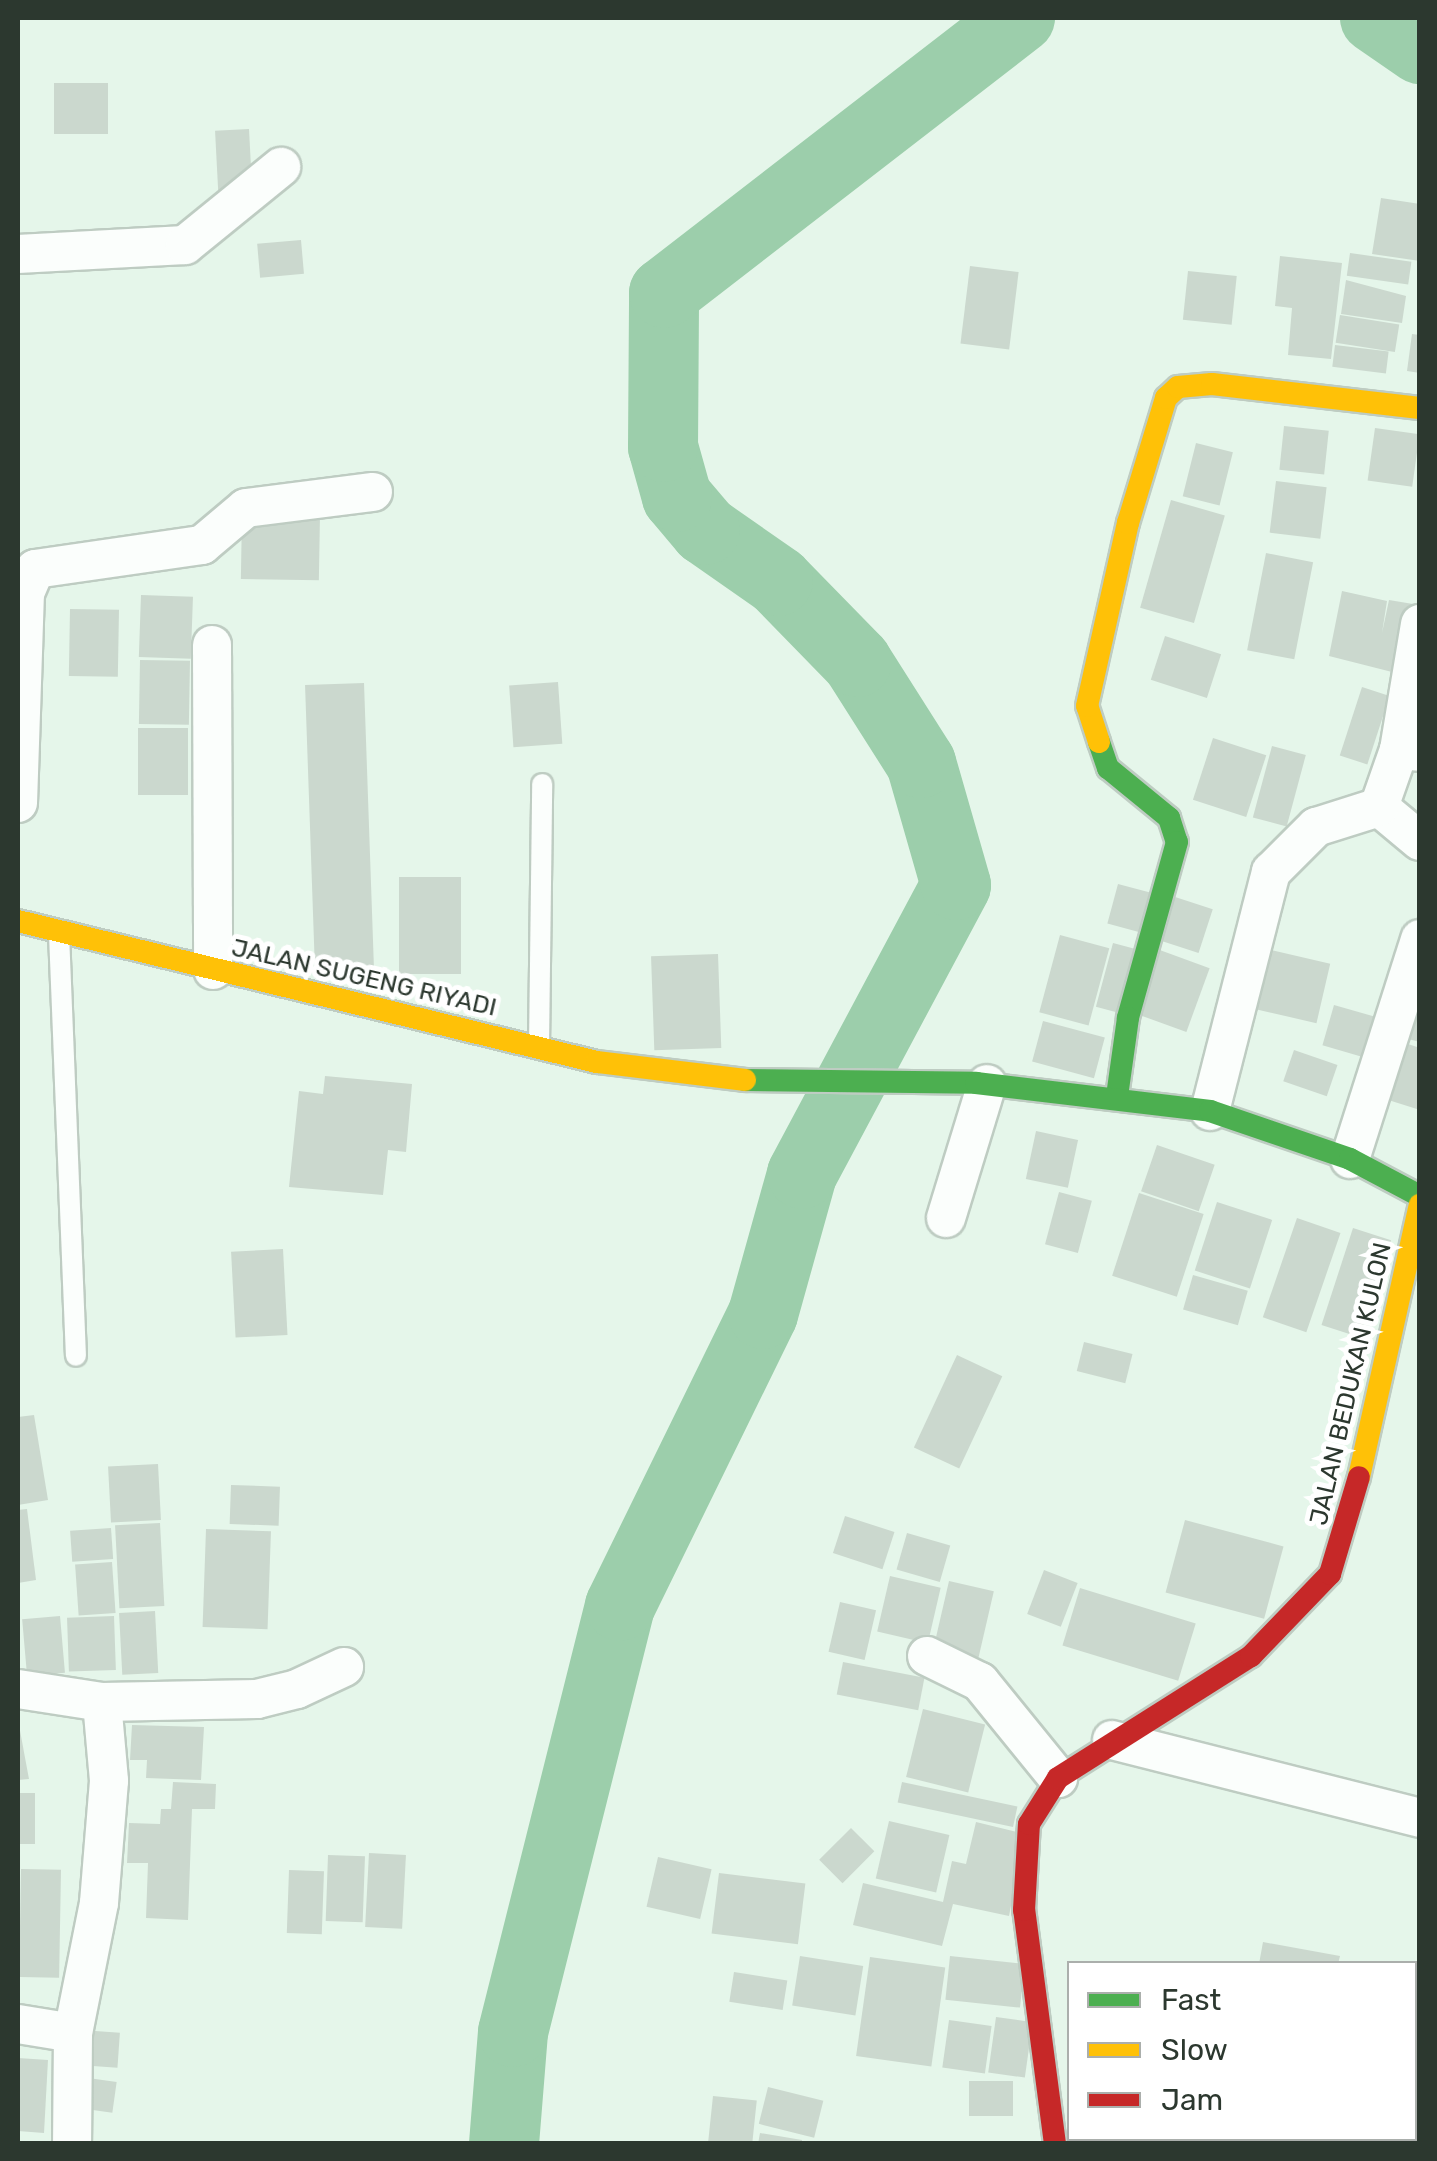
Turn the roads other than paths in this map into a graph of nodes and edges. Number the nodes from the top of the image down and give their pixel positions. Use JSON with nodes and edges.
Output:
{"nodes":[{"id":1,"x":281,"y":167,"type":"dead end"},
{"id":2,"x":18,"y":254,"type":"edge"},
{"id":3,"x":1420,"y":408,"type":"edge"},
{"id":4,"x":373,"y":492,"type":"dead end"},
{"id":5,"x":1420,"y":624,"type":"edge"},
{"id":6,"x":212,"y":645,"type":"dead end"},
{"id":7,"x":1409,"y":751,"type":"edge"},
{"id":8,"x":542,"y":784,"type":"dead end"},
{"id":9,"x":18,"y":803,"type":"edge"},
{"id":10,"x":1379,"y":806,"type":"junction"},
{"id":11,"x":1420,"y":842,"type":"edge"},
{"id":12,"x":18,"y":921,"type":"edge"},
{"id":13,"x":59,"y":932,"type":"junction"},
{"id":14,"x":1420,"y":939,"type":"edge"},
{"id":15,"x":213,"y":970,"type":"junction"},
{"id":16,"x":539,"y":1048,"type":"junction"},
{"id":17,"x":982,"y":1084,"type":"junction"},
{"id":18,"x":1116,"y":1096,"type":"junction"},
{"id":19,"x":1210,"y":1110,"type":"junction"},
{"id":20,"x":1350,"y":1160,"type":"junction"},
{"id":21,"x":1420,"y":1196,"type":"edge"},
{"id":22,"x":1420,"y":1205,"type":"edge"},
{"id":23,"x":946,"y":1218,"type":"dead end"},
{"id":24,"x":76,"y":1356,"type":"dead end"},
{"id":25,"x":927,"y":1656,"type":"dead end"},
{"id":26,"x":344,"y":1666,"type":"dead end"},
{"id":27,"x":18,"y":1689,"type":"edge"},
{"id":28,"x":102,"y":1702,"type":"junction"},
{"id":29,"x":1112,"y":1740,"type":"junction"},
{"id":30,"x":1058,"y":1778,"type":"junction"},
{"id":31,"x":1420,"y":1818,"type":"edge"},
{"id":32,"x":18,"y":2024,"type":"edge"},
{"id":33,"x":73,"y":2034,"type":"junction"},
{"id":34,"x":1420,"y":2045,"type":"edge"},
{"id":35,"x":1417,"y":2073,"type":"edge"},
{"id":36,"x":72,"y":2144,"type":"edge"},
{"id":37,"x":1055,"y":2144,"type":"edge"}],
"edges":[{"from":1,"to":2,"type":"street"},
{"from":3,"to":18,"type":"street"},
{"from":4,"to":9,"type":"street"},
{"from":5,"to":7,"type":"street"},
{"from":6,"to":15,"type":"street"},
{"from":7,"to":10,"type":"street"},
{"from":8,"to":16,"type":"lane"},
{"from":10,"to":11,"type":"street"},
{"from":10,"to":19,"type":"street"},
{"from":12,"to":13,"type":"street","name":"JALAN SUGENG RIYADI"},
{"from":13,"to":15,"type":"street","name":"JALAN SUGENG RIYADI"},
{"from":13,"to":24,"type":"lane"},
{"from":14,"to":20,"type":"street"},
{"from":15,"to":16,"type":"street","name":"JALAN SUGENG RIYADI"},
{"from":16,"to":17,"type":"street","name":"JALAN SUGENG RIYADI"},
{"from":17,"to":18,"type":"street","name":"JALAN SUGENG RIYADI"},
{"from":17,"to":23,"type":"street"},
{"from":18,"to":19,"type":"street","name":"JALAN SUGENG RIYADI"},
{"from":19,"to":20,"type":"street","name":"JALAN SUGENG RIYADI"},
{"from":20,"to":21,"type":"street","name":"JALAN SUGENG RIYADI"},
{"from":22,"to":29,"type":"street","name":"JALAN BEDUKAN KULON"},
{"from":25,"to":30,"type":"street"},
{"from":26,"to":28,"type":"street"},
{"from":27,"to":28,"type":"street"},
{"from":28,"to":33,"type":"street"},
{"from":29,"to":30,"type":"street","name":"JALAN BEDUKAN KULON"},
{"from":29,"to":31,"type":"street"},
{"from":30,"to":37,"type":"street","name":"JALAN BEDUKAN KULON"},
{"from":32,"to":33,"type":"street"},
{"from":33,"to":36,"type":"street"},
{"from":34,"to":35,"type":"street"}]}
